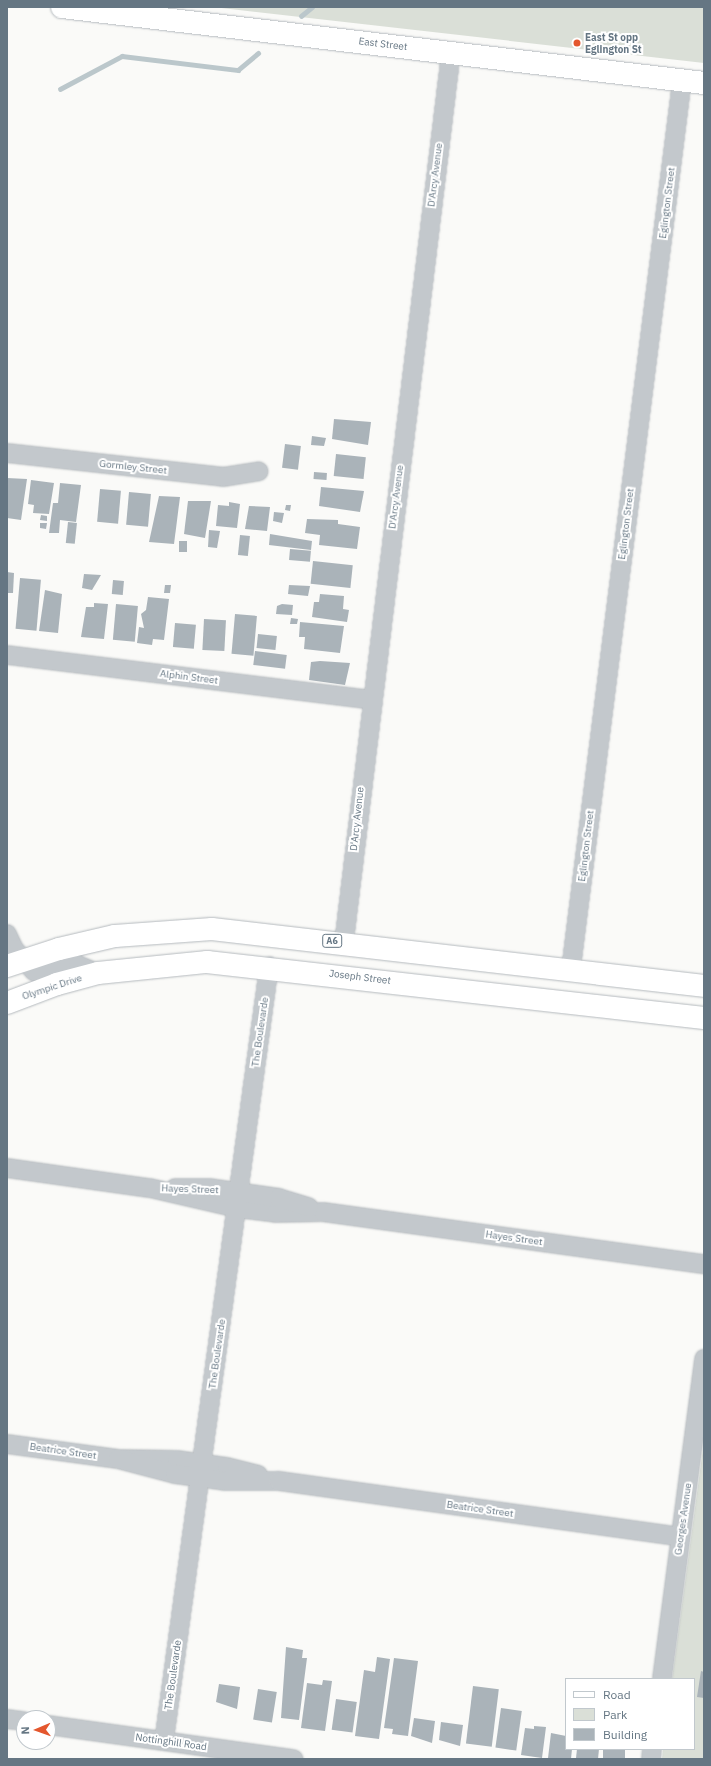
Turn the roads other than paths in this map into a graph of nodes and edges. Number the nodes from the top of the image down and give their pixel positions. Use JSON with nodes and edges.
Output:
{"nodes":[{"id":1,"x":62,"y":7,"type":"edge"},
{"id":2,"x":451,"y":52,"type":"junction"},
{"id":3,"x":682,"y":80,"type":"junction"},
{"id":4,"x":704,"y":83,"type":"edge"},
{"id":5,"x":7,"y":453,"type":"edge"},
{"id":6,"x":259,"y":471,"type":"dead end"},
{"id":7,"x":7,"y":655,"type":"edge"},
{"id":8,"x":371,"y":700,"type":"junction"},
{"id":9,"x":344,"y":942,"type":"junction"},
{"id":10,"x":12,"y":951,"type":"edge"},
{"id":11,"x":269,"y":966,"type":"junction"},
{"id":12,"x":570,"y":969,"type":"junction"},
{"id":13,"x":98,"y":973,"type":"junction"},
{"id":14,"x":704,"y":986,"type":"edge"},
{"id":15,"x":7,"y":1003,"type":"edge"},
{"id":16,"x":704,"y":1018,"type":"edge"},
{"id":17,"x":7,"y":1168,"type":"edge"},
{"id":18,"x":238,"y":1200,"type":"junction"},
{"id":19,"x":704,"y":1264,"type":"edge"},
{"id":20,"x":704,"y":1359,"type":"edge"},
{"id":21,"x":7,"y":1444,"type":"edge"},
{"id":22,"x":201,"y":1470,"type":"junction"},
{"id":23,"x":680,"y":1537,"type":"junction"},
{"id":24,"x":662,"y":1678,"type":"edge"},
{"id":25,"x":56,"y":1726,"type":"edge"},
{"id":26,"x":164,"y":1741,"type":"junction"},
{"id":27,"x":254,"y":1756,"type":"edge"},
{"id":28,"x":294,"y":1759,"type":"edge"}],
"edges":[{"from":1,"to":2,"type":"main road","name":"East Street"},
{"from":2,"to":3,"type":"main road","name":"East Street"},
{"from":2,"to":8,"type":"street","name":"D'Arcy Avenue"},
{"from":3,"to":4,"type":"main road","name":"East Street"},
{"from":3,"to":12,"type":"street","name":"Eglington Street"},
{"from":5,"to":6,"type":"street","name":"Gormley Street"},
{"from":7,"to":8,"type":"street","name":"Alphin Street"},
{"from":8,"to":9,"type":"street","name":"D'Arcy Avenue"},
{"from":9,"to":10,"type":"main road","name":"Joseph Street","number":"A6"},
{"from":9,"to":12,"type":"main road","name":"Joseph Street","number":"A6"},
{"from":10,"to":13,"type":"street","name":"Joseph Street"},
{"from":11,"to":13,"type":"main road","name":"Joseph Street"},
{"from":11,"to":16,"type":"main road","name":"Joseph Street"},
{"from":11,"to":18,"type":"street","name":"The Boulevarde"},
{"from":12,"to":14,"type":"main road","name":"Joseph Street","number":"A6"},
{"from":13,"to":15,"type":"main road","name":"Olympic Drive"},
{"from":17,"to":18,"type":"street","name":"Hayes Street"},
{"from":18,"to":19,"type":"street","name":"Hayes Street"},
{"from":18,"to":22,"type":"street","name":"The Boulevarde"},
{"from":20,"to":23,"type":"street","name":"Georges Avenue"},
{"from":21,"to":22,"type":"street","name":"Beatrice Street"},
{"from":22,"to":23,"type":"street","name":"Beatrice Street"},
{"from":22,"to":26,"type":"street","name":"The Boulevarde"},
{"from":23,"to":24,"type":"street","name":"Georges Avenue"},
{"from":25,"to":26,"type":"street","name":"Nottinghill Road"},
{"from":26,"to":27,"type":"street","name":"Nottinghill Road"},
{"from":27,"to":28,"type":"street","name":"Nottinghill Road"}]}
